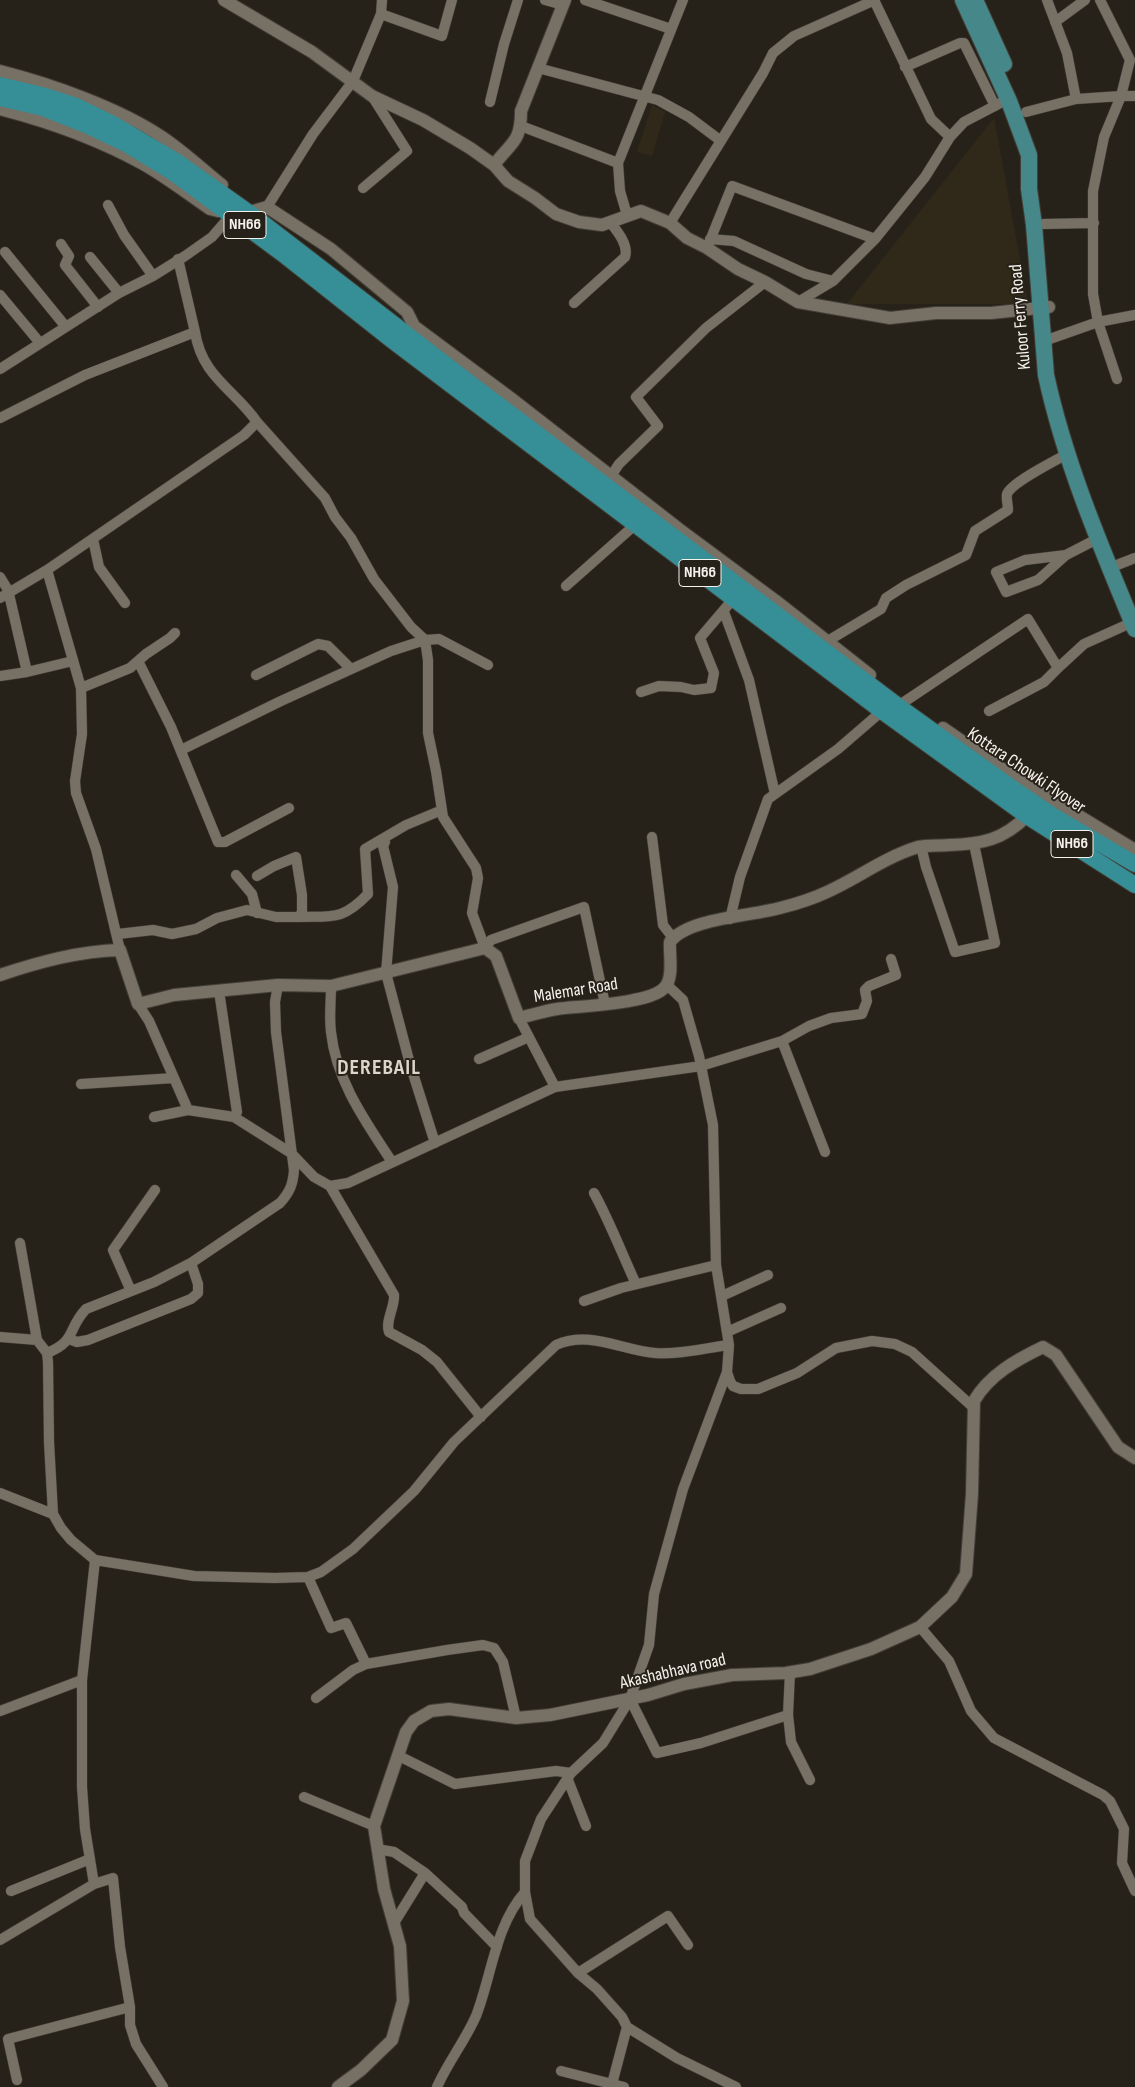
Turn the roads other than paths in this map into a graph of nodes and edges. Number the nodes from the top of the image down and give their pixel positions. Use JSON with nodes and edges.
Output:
{"nodes":[{"id":1,"x":224,"y":0,"type":"edge"},
{"id":2,"x":382,"y":0,"type":"edge"},
{"id":3,"x":452,"y":0,"type":"edge"},
{"id":4,"x":518,"y":0,"type":"edge"},
{"id":5,"x":545,"y":0,"type":"edge"},
{"id":6,"x":585,"y":0,"type":"edge"},
{"id":7,"x":683,"y":0,"type":"edge"},
{"id":8,"x":874,"y":0,"type":"edge"},
{"id":9,"x":963,"y":0,"type":"edge"},
{"id":10,"x":975,"y":0,"type":"edge"},
{"id":11,"x":1047,"y":0,"type":"edge"},
{"id":12,"x":1085,"y":0,"type":"edge"},
{"id":13,"x":1100,"y":0,"type":"edge"},
{"id":14,"x":564,"y":2,"type":"edge"},
{"id":15,"x":381,"y":14,"type":"junction"},
{"id":16,"x":1055,"y":22,"type":"junction"},
{"id":17,"x":671,"y":29,"type":"junction"},
{"id":18,"x":1133,"y":56,"type":"edge"},
{"id":19,"x":905,"y":67,"type":"junction"},
{"id":20,"x":538,"y":68,"type":"junction"},
{"id":21,"x":0,"y":71,"type":"edge"},
{"id":22,"x":353,"y":81,"type":"junction"},
{"id":23,"x":0,"y":85,"type":"edge"},
{"id":24,"x":372,"y":96,"type":"junction"},
{"id":25,"x":644,"y":96,"type":"junction"},
{"id":26,"x":1121,"y":96,"type":"junction"},
{"id":27,"x":1135,"y":96,"type":"edge"},
{"id":28,"x":1076,"y":98,"type":"junction"},
{"id":29,"x":490,"y":102,"type":"dead end"},
{"id":30,"x":1001,"y":103,"type":"junction"},
{"id":31,"x":1,"y":109,"type":"edge"},
{"id":32,"x":1026,"y":112,"type":"junction"},
{"id":33,"x":521,"y":126,"type":"junction"},
{"id":34,"x":950,"y":137,"type":"junction"},
{"id":35,"x":721,"y":141,"type":"junction"},
{"id":36,"x":618,"y":163,"type":"junction"},
{"id":37,"x":494,"y":165,"type":"junction"},
{"id":38,"x":362,"y":188,"type":"dead end"},
{"id":39,"x":108,"y":205,"type":"dead end"},
{"id":40,"x":267,"y":206,"type":"junction"},
{"id":41,"x":242,"y":213,"type":"junction"},
{"id":42,"x":627,"y":215,"type":"junction"},
{"id":43,"x":610,"y":222,"type":"junction"},
{"id":44,"x":670,"y":223,"type":"junction"},
{"id":45,"x":1094,"y":223,"type":"junction"},
{"id":46,"x":1043,"y":224,"type":"junction"},
{"id":47,"x":875,"y":239,"type":"junction"},
{"id":48,"x":60,"y":244,"type":"dead end"},
{"id":49,"x":709,"y":244,"type":"junction"},
{"id":50,"x":5,"y":252,"type":"dead end"},
{"id":51,"x":90,"y":257,"type":"dead end"},
{"id":52,"x":178,"y":259,"type":"junction"},
{"id":53,"x":153,"y":276,"type":"junction"},
{"id":54,"x":833,"y":280,"type":"junction"},
{"id":55,"x":765,"y":282,"type":"junction"},
{"id":56,"x":119,"y":293,"type":"junction"},
{"id":57,"x":0,"y":295,"type":"edge"},
{"id":58,"x":798,"y":302,"type":"junction"},
{"id":59,"x":574,"y":303,"type":"dead end"},
{"id":60,"x":98,"y":307,"type":"junction"},
{"id":61,"x":1045,"y":307,"type":"junction"},
{"id":62,"x":1135,"y":315,"type":"edge"},
{"id":63,"x":1098,"y":322,"type":"junction"},
{"id":64,"x":66,"y":327,"type":"junction"},
{"id":65,"x":195,"y":332,"type":"junction"},
{"id":66,"x":1048,"y":339,"type":"junction"},
{"id":67,"x":40,"y":343,"type":"junction"},
{"id":68,"x":1,"y":366,"type":"edge"},
{"id":69,"x":1117,"y":379,"type":"dead end"},
{"id":70,"x":0,"y":418,"type":"edge"},
{"id":71,"x":258,"y":422,"type":"junction"},
{"id":72,"x":1067,"y":454,"type":"junction"},
{"id":73,"x":611,"y":476,"type":"junction"},
{"id":74,"x":636,"y":524,"type":"junction"},
{"id":75,"x":1099,"y":538,"type":"junction"},
{"id":76,"x":93,"y":539,"type":"junction"},
{"id":77,"x":1066,"y":555,"type":"junction"},
{"id":78,"x":1135,"y":558,"type":"edge"},
{"id":79,"x":1117,"y":565,"type":"junction"},
{"id":80,"x":47,"y":570,"type":"junction"},
{"id":81,"x":0,"y":578,"type":"edge"},
{"id":82,"x":566,"y":586,"type":"dead end"},
{"id":83,"x":4,"y":596,"type":"edge"},
{"id":84,"x":734,"y":598,"type":"junction"},
{"id":85,"x":125,"y":604,"type":"dead end"},
{"id":86,"x":724,"y":612,"type":"junction"},
{"id":87,"x":1134,"y":620,"type":"edge"},
{"id":88,"x":175,"y":632,"type":"dead end"},
{"id":89,"x":425,"y":640,"type":"junction"},
{"id":90,"x":822,"y":644,"type":"junction"},
{"id":91,"x":73,"y":661,"type":"junction"},
{"id":92,"x":138,"y":661,"type":"junction"},
{"id":93,"x":488,"y":665,"type":"dead end"},
{"id":94,"x":1058,"y":668,"type":"junction"},
{"id":95,"x":351,"y":669,"type":"junction"},
{"id":96,"x":27,"y":672,"type":"junction"},
{"id":97,"x":0,"y":676,"type":"edge"},
{"id":98,"x":256,"y":676,"type":"dead end"},
{"id":99,"x":81,"y":688,"type":"junction"},
{"id":100,"x":641,"y":692,"type":"dead end"},
{"id":101,"x":901,"y":704,"type":"junction"},
{"id":102,"x":882,"y":711,"type":"junction"},
{"id":103,"x":989,"y":711,"type":"dead end"},
{"id":104,"x":181,"y":750,"type":"junction"},
{"id":105,"x":775,"y":794,"type":"junction"},
{"id":106,"x":289,"y":808,"type":"dead end"},
{"id":107,"x":442,"y":810,"type":"junction"},
{"id":108,"x":1028,"y":816,"type":"junction"},
{"id":109,"x":652,"y":837,"type":"dead end"},
{"id":110,"x":385,"y":842,"type":"dead end"},
{"id":111,"x":974,"y":844,"type":"junction"},
{"id":112,"x":921,"y":846,"type":"junction"},
{"id":113,"x":1135,"y":850,"type":"edge"},
{"id":114,"x":1135,"y":864,"type":"edge"},
{"id":115,"x":236,"y":875,"type":"dead end"},
{"id":116,"x":257,"y":876,"type":"dead end"},
{"id":117,"x":1135,"y":885,"type":"edge"},
{"id":118,"x":257,"y":913,"type":"junction"},
{"id":119,"x":298,"y":917,"type":"junction"},
{"id":120,"x":730,"y":919,"type":"junction"},
{"id":121,"x":118,"y":934,"type":"junction"},
{"id":122,"x":673,"y":938,"type":"junction"},
{"id":123,"x":485,"y":948,"type":"junction"},
{"id":124,"x":120,"y":950,"type":"junction"},
{"id":125,"x":892,"y":959,"type":"dead end"},
{"id":126,"x":386,"y":973,"type":"junction"},
{"id":127,"x":0,"y":975,"type":"edge"},
{"id":128,"x":278,"y":986,"type":"junction"},
{"id":129,"x":332,"y":986,"type":"junction"},
{"id":130,"x":667,"y":986,"type":"junction"},
{"id":131,"x":220,"y":991,"type":"junction"},
{"id":132,"x":138,"y":1004,"type":"junction"},
{"id":133,"x":605,"y":1004,"type":"junction"},
{"id":134,"x":519,"y":1018,"type":"junction"},
{"id":135,"x":529,"y":1037,"type":"junction"},
{"id":136,"x":782,"y":1041,"type":"junction"},
{"id":137,"x":479,"y":1059,"type":"dead end"},
{"id":138,"x":701,"y":1066,"type":"junction"},
{"id":139,"x":174,"y":1078,"type":"junction"},
{"id":140,"x":81,"y":1084,"type":"dead end"},
{"id":141,"x":556,"y":1087,"type":"junction"},
{"id":142,"x":188,"y":1110,"type":"junction"},
{"id":143,"x":237,"y":1112,"type":"dead end"},
{"id":144,"x":154,"y":1117,"type":"dead end"},
{"id":145,"x":435,"y":1143,"type":"junction"},
{"id":146,"x":825,"y":1152,"type":"dead end"},
{"id":147,"x":291,"y":1153,"type":"junction"},
{"id":148,"x":392,"y":1162,"type":"junction"},
{"id":149,"x":330,"y":1186,"type":"junction"},
{"id":150,"x":155,"y":1190,"type":"dead end"},
{"id":151,"x":594,"y":1193,"type":"dead end"},
{"id":152,"x":20,"y":1244,"type":"dead end"},
{"id":153,"x":191,"y":1263,"type":"junction"},
{"id":154,"x":716,"y":1265,"type":"junction"},
{"id":155,"x":768,"y":1275,"type":"dead end"},
{"id":156,"x":636,"y":1284,"type":"junction"},
{"id":157,"x":131,"y":1291,"type":"junction"},
{"id":158,"x":722,"y":1296,"type":"junction"},
{"id":159,"x":584,"y":1301,"type":"dead end"},
{"id":160,"x":782,"y":1308,"type":"dead end"},
{"id":161,"x":727,"y":1332,"type":"junction"},
{"id":162,"x":0,"y":1337,"type":"edge"},
{"id":163,"x":69,"y":1339,"type":"junction"},
{"id":164,"x":38,"y":1340,"type":"junction"},
{"id":165,"x":729,"y":1345,"type":"junction"},
{"id":166,"x":47,"y":1353,"type":"junction"},
{"id":167,"x":727,"y":1372,"type":"junction"},
{"id":168,"x":974,"y":1408,"type":"junction"},
{"id":169,"x":481,"y":1417,"type":"junction"},
{"id":170,"x":1135,"y":1458,"type":"edge"},
{"id":171,"x":0,"y":1493,"type":"edge"},
{"id":172,"x":53,"y":1514,"type":"junction"},
{"id":173,"x":95,"y":1560,"type":"junction"},
{"id":174,"x":308,"y":1576,"type":"junction"},
{"id":175,"x":920,"y":1627,"type":"junction"},
{"id":176,"x":366,"y":1664,"type":"junction"},
{"id":177,"x":790,"y":1672,"type":"junction"},
{"id":178,"x":82,"y":1680,"type":"junction"},
{"id":179,"x":316,"y":1698,"type":"dead end"},
{"id":180,"x":630,"y":1699,"type":"junction"},
{"id":181,"x":0,"y":1711,"type":"edge"},
{"id":182,"x":788,"y":1715,"type":"junction"},
{"id":183,"x":516,"y":1718,"type":"junction"},
{"id":184,"x":399,"y":1756,"type":"junction"},
{"id":185,"x":570,"y":1776,"type":"junction"},
{"id":186,"x":810,"y":1780,"type":"dead end"},
{"id":187,"x":304,"y":1797,"type":"dead end"},
{"id":188,"x":374,"y":1826,"type":"junction"},
{"id":189,"x":586,"y":1826,"type":"dead end"},
{"id":190,"x":378,"y":1849,"type":"junction"},
{"id":191,"x":90,"y":1859,"type":"junction"},
{"id":192,"x":425,"y":1873,"type":"junction"},
{"id":193,"x":94,"y":1884,"type":"junction"},
{"id":194,"x":11,"y":1891,"type":"dead end"},
{"id":195,"x":1135,"y":1891,"type":"edge"},
{"id":196,"x":525,"y":1892,"type":"junction"},
{"id":197,"x":394,"y":1923,"type":"junction"},
{"id":198,"x":0,"y":1940,"type":"edge"},
{"id":199,"x":688,"y":1945,"type":"dead end"},
{"id":200,"x":497,"y":1947,"type":"junction"},
{"id":201,"x":578,"y":1973,"type":"junction"},
{"id":202,"x":130,"y":2007,"type":"junction"},
{"id":203,"x":627,"y":2026,"type":"junction"},
{"id":204,"x":561,"y":2071,"type":"dead end"},
{"id":205,"x":17,"y":2080,"type":"dead end"},
{"id":206,"x":612,"y":2084,"type":"junction"},
{"id":207,"x":163,"y":2087,"type":"edge"},
{"id":208,"x":338,"y":2087,"type":"edge"},
{"id":209,"x":437,"y":2087,"type":"edge"},
{"id":210,"x":624,"y":2087,"type":"edge"},
{"id":211,"x":736,"y":2087,"type":"edge"}],
"edges":[{"from":1,"to":22,"type":"street"},
{"from":2,"to":15,"type":"street"},
{"from":3,"to":15,"type":"street"},
{"from":4,"to":29,"type":"street"},
{"from":5,"to":14,"type":"street"},
{"from":6,"to":17,"type":"street"},
{"from":7,"to":17,"type":"street"},
{"from":8,"to":19,"type":"street"},
{"from":8,"to":35,"type":"street"},
{"from":9,"to":30,"type":"main road","name":"Kuloor Ferry Road"},
{"from":10,"to":32,"type":"main road","name":"Kuloor Ferry Road"},
{"from":11,"to":16,"type":"street"},
{"from":12,"to":16,"type":"street"},
{"from":13,"to":18,"type":"street"},
{"from":14,"to":20,"type":"street"},
{"from":15,"to":22,"type":"street"},
{"from":16,"to":28,"type":"street"},
{"from":17,"to":25,"type":"street"},
{"from":18,"to":26,"type":"street"},
{"from":19,"to":30,"type":"street"},
{"from":19,"to":34,"type":"street"},
{"from":20,"to":25,"type":"street"},
{"from":20,"to":33,"type":"street"},
{"from":21,"to":41,"type":"street"},
{"from":22,"to":24,"type":"street"},
{"from":22,"to":40,"type":"street"},
{"from":23,"to":41,"type":"highway","number":"NH66"},
{"from":24,"to":37,"type":"street"},
{"from":24,"to":38,"type":"street"},
{"from":25,"to":35,"type":"street"},
{"from":25,"to":36,"type":"street"},
{"from":26,"to":27,"type":"street"},
{"from":26,"to":28,"type":"street"},
{"from":26,"to":45,"type":"street"},
{"from":28,"to":32,"type":"street"},
{"from":30,"to":34,"type":"street"},
{"from":30,"to":61,"type":"main road","name":"Kuloor Ferry Road"},
{"from":31,"to":41,"type":"highway","number":"NH66"},
{"from":32,"to":46,"type":"main road","name":"Kuloor Ferry Road"},
{"from":33,"to":36,"type":"street"},
{"from":33,"to":37,"type":"street"},
{"from":34,"to":47,"type":"street"},
{"from":35,"to":44,"type":"street"},
{"from":36,"to":42,"type":"street"},
{"from":37,"to":43,"type":"street"},
{"from":39,"to":53,"type":"street"},
{"from":40,"to":41,"type":"street"},
{"from":40,"to":73,"type":"street"},
{"from":41,"to":52,"type":"street"},
{"from":41,"to":74,"type":"highway","number":"NH66"},
{"from":41,"to":90,"type":"highway","number":"NH66"},
{"from":42,"to":43,"type":"street"},
{"from":42,"to":44,"type":"street"},
{"from":43,"to":59,"type":"street"},
{"from":44,"to":49,"type":"street"},
{"from":45,"to":46,"type":"street"},
{"from":45,"to":63,"type":"street"},
{"from":46,"to":61,"type":"main road","name":"Kuloor Ferry Road"},
{"from":47,"to":49,"type":"street"},
{"from":47,"to":54,"type":"street"},
{"from":48,"to":60,"type":"street"},
{"from":49,"to":54,"type":"street"},
{"from":49,"to":55,"type":"street"},
{"from":50,"to":64,"type":"street"},
{"from":51,"to":56,"type":"street"},
{"from":52,"to":53,"type":"street"},
{"from":52,"to":65,"type":"street"},
{"from":53,"to":56,"type":"street"},
{"from":54,"to":58,"type":"street"},
{"from":55,"to":58,"type":"street"},
{"from":55,"to":73,"type":"street"},
{"from":56,"to":60,"type":"street"},
{"from":57,"to":67,"type":"street"},
{"from":58,"to":61,"type":"street"},
{"from":60,"to":64,"type":"street"},
{"from":61,"to":66,"type":"main road","name":"Kuloor Ferry Road"},
{"from":62,"to":63,"type":"street"},
{"from":63,"to":66,"type":"street"},
{"from":63,"to":69,"type":"street"},
{"from":64,"to":67,"type":"street"},
{"from":65,"to":70,"type":"street"},
{"from":65,"to":71,"type":"street"},
{"from":66,"to":72,"type":"main road","name":"Kuloor Ferry Road"},
{"from":66,"to":79,"type":"main road","name":"Kuloor Ferry Road"},
{"from":67,"to":68,"type":"street"},
{"from":71,"to":76,"type":"street"},
{"from":71,"to":89,"type":"street"},
{"from":72,"to":75,"type":"main road","name":"Kuloor Ferry Road"},
{"from":72,"to":90,"type":"street"},
{"from":73,"to":90,"type":"street"},
{"from":74,"to":82,"type":"street"},
{"from":74,"to":84,"type":"highway","number":"NH66"},
{"from":75,"to":77,"type":"street"},
{"from":75,"to":87,"type":"main road","name":"Kuloor Ferry Road"},
{"from":76,"to":80,"type":"street"},
{"from":76,"to":85,"type":"street"},
{"from":77,"to":77,"type":"street"},
{"from":78,"to":79,"type":"street"},
{"from":79,"to":87,"type":"main road","name":"Kuloor Ferry Road"},
{"from":80,"to":83,"type":"street"},
{"from":80,"to":91,"type":"street"},
{"from":81,"to":83,"type":"street"},
{"from":83,"to":96,"type":"street"},
{"from":84,"to":86,"type":"street"},
{"from":84,"to":102,"type":"highway","number":"NH66"},
{"from":86,"to":100,"type":"street"},
{"from":86,"to":105,"type":"street"},
{"from":87,"to":94,"type":"street"},
{"from":88,"to":92,"type":"street"},
{"from":89,"to":93,"type":"street"},
{"from":89,"to":95,"type":"street"},
{"from":89,"to":107,"type":"street"},
{"from":90,"to":101,"type":"highway","number":"NH66"},
{"from":91,"to":96,"type":"street"},
{"from":91,"to":99,"type":"street"},
{"from":92,"to":99,"type":"street"},
{"from":92,"to":104,"type":"street"},
{"from":94,"to":101,"type":"street"},
{"from":94,"to":103,"type":"street"},
{"from":95,"to":98,"type":"street"},
{"from":95,"to":104,"type":"street"},
{"from":96,"to":97,"type":"street"},
{"from":99,"to":121,"type":"street"},
{"from":101,"to":113,"type":"street"},
{"from":101,"to":114,"type":"highway","name":"Kottara Chowki Flyover","number":"NH66"},
{"from":102,"to":105,"type":"street"},
{"from":102,"to":108,"type":"highway","number":"NH66"},
{"from":104,"to":106,"type":"street"},
{"from":105,"to":120,"type":"street"},
{"from":107,"to":119,"type":"street"},
{"from":107,"to":123,"type":"street"},
{"from":108,"to":111,"type":"street"},
{"from":108,"to":117,"type":"highway","number":"NH66"},
{"from":109,"to":122,"type":"street"},
{"from":110,"to":126,"type":"street"},
{"from":111,"to":112,"type":"street"},
{"from":111,"to":112,"type":"street"},
{"from":112,"to":120,"type":"street"},
{"from":115,"to":118,"type":"street"},
{"from":116,"to":119,"type":"street"},
{"from":118,"to":119,"type":"street"},
{"from":118,"to":121,"type":"street"},
{"from":120,"to":122,"type":"street"},
{"from":121,"to":124,"type":"street"},
{"from":122,"to":130,"type":"street"},
{"from":123,"to":126,"type":"street"},
{"from":123,"to":133,"type":"street"},
{"from":123,"to":134,"type":"street","name":"Malemar Road"},
{"from":124,"to":127,"type":"street"},
{"from":124,"to":132,"type":"street"},
{"from":125,"to":136,"type":"street"},
{"from":126,"to":129,"type":"street"},
{"from":126,"to":145,"type":"street"},
{"from":128,"to":129,"type":"street"},
{"from":128,"to":131,"type":"street"},
{"from":128,"to":147,"type":"street"},
{"from":129,"to":148,"type":"street"},
{"from":130,"to":133,"type":"street","name":"Malemar Road"},
{"from":130,"to":138,"type":"street"},
{"from":131,"to":132,"type":"street"},
{"from":131,"to":143,"type":"street"},
{"from":132,"to":139,"type":"street"},
{"from":133,"to":134,"type":"street","name":"Malemar Road"},
{"from":134,"to":135,"type":"street"},
{"from":135,"to":137,"type":"street"},
{"from":135,"to":141,"type":"street"},
{"from":136,"to":138,"type":"street"},
{"from":136,"to":146,"type":"street"},
{"from":138,"to":141,"type":"street"},
{"from":138,"to":154,"type":"street"},
{"from":139,"to":140,"type":"street"},
{"from":139,"to":142,"type":"street"},
{"from":141,"to":145,"type":"street"},
{"from":142,"to":144,"type":"street"},
{"from":142,"to":147,"type":"street"},
{"from":145,"to":148,"type":"street"},
{"from":147,"to":149,"type":"street"},
{"from":147,"to":153,"type":"street"},
{"from":148,"to":149,"type":"street"},
{"from":149,"to":169,"type":"street"},
{"from":150,"to":157,"type":"street"},
{"from":151,"to":156,"type":"street"},
{"from":152,"to":164,"type":"street"},
{"from":153,"to":157,"type":"street"},
{"from":153,"to":163,"type":"street"},
{"from":154,"to":156,"type":"street"},
{"from":154,"to":158,"type":"street"},
{"from":155,"to":158,"type":"street"},
{"from":156,"to":159,"type":"street"},
{"from":157,"to":163,"type":"street"},
{"from":158,"to":161,"type":"street"},
{"from":160,"to":161,"type":"street"},
{"from":161,"to":165,"type":"street"},
{"from":162,"to":164,"type":"street"},
{"from":163,"to":166,"type":"street"},
{"from":164,"to":166,"type":"street"},
{"from":165,"to":167,"type":"street"},
{"from":165,"to":169,"type":"street"},
{"from":166,"to":172,"type":"street"},
{"from":167,"to":168,"type":"street"},
{"from":167,"to":180,"type":"street"},
{"from":168,"to":170,"type":"street","name":"Akashabhava road"},
{"from":168,"to":175,"type":"street","name":"Akashabhava road"},
{"from":169,"to":174,"type":"street"},
{"from":171,"to":172,"type":"street"},
{"from":172,"to":173,"type":"street"},
{"from":173,"to":174,"type":"street"},
{"from":173,"to":178,"type":"street"},
{"from":174,"to":176,"type":"street"},
{"from":175,"to":177,"type":"street","name":"Akashabhava road"},
{"from":175,"to":195,"type":"street"},
{"from":176,"to":179,"type":"street"},
{"from":176,"to":183,"type":"street"},
{"from":177,"to":180,"type":"street","name":"Akashabhava road"},
{"from":177,"to":182,"type":"street"},
{"from":178,"to":181,"type":"street"},
{"from":178,"to":191,"type":"street"},
{"from":180,"to":182,"type":"street"},
{"from":180,"to":183,"type":"street","name":"Akashabhava road"},
{"from":180,"to":185,"type":"street"},
{"from":182,"to":186,"type":"street"},
{"from":183,"to":184,"type":"street","name":"Akashabhava road"},
{"from":184,"to":185,"type":"street"},
{"from":184,"to":188,"type":"street","name":"Akashabhava road"},
{"from":185,"to":189,"type":"street"},
{"from":185,"to":196,"type":"street"},
{"from":187,"to":188,"type":"street"},
{"from":188,"to":190,"type":"street","name":"Akashabhava road"},
{"from":190,"to":192,"type":"street"},
{"from":190,"to":197,"type":"street","name":"Akashabhava road"},
{"from":191,"to":193,"type":"street"},
{"from":191,"to":194,"type":"street"},
{"from":192,"to":197,"type":"street"},
{"from":192,"to":200,"type":"street"},
{"from":193,"to":198,"type":"street"},
{"from":193,"to":202,"type":"street"},
{"from":196,"to":200,"type":"street"},
{"from":196,"to":201,"type":"street"},
{"from":197,"to":208,"type":"street","name":"Akashabhava road"},
{"from":199,"to":201,"type":"street"},
{"from":200,"to":209,"type":"street"},
{"from":201,"to":203,"type":"street"},
{"from":202,"to":205,"type":"street"},
{"from":202,"to":207,"type":"street"},
{"from":203,"to":206,"type":"street"},
{"from":203,"to":211,"type":"street"},
{"from":204,"to":206,"type":"street"},
{"from":206,"to":210,"type":"street"}]}
